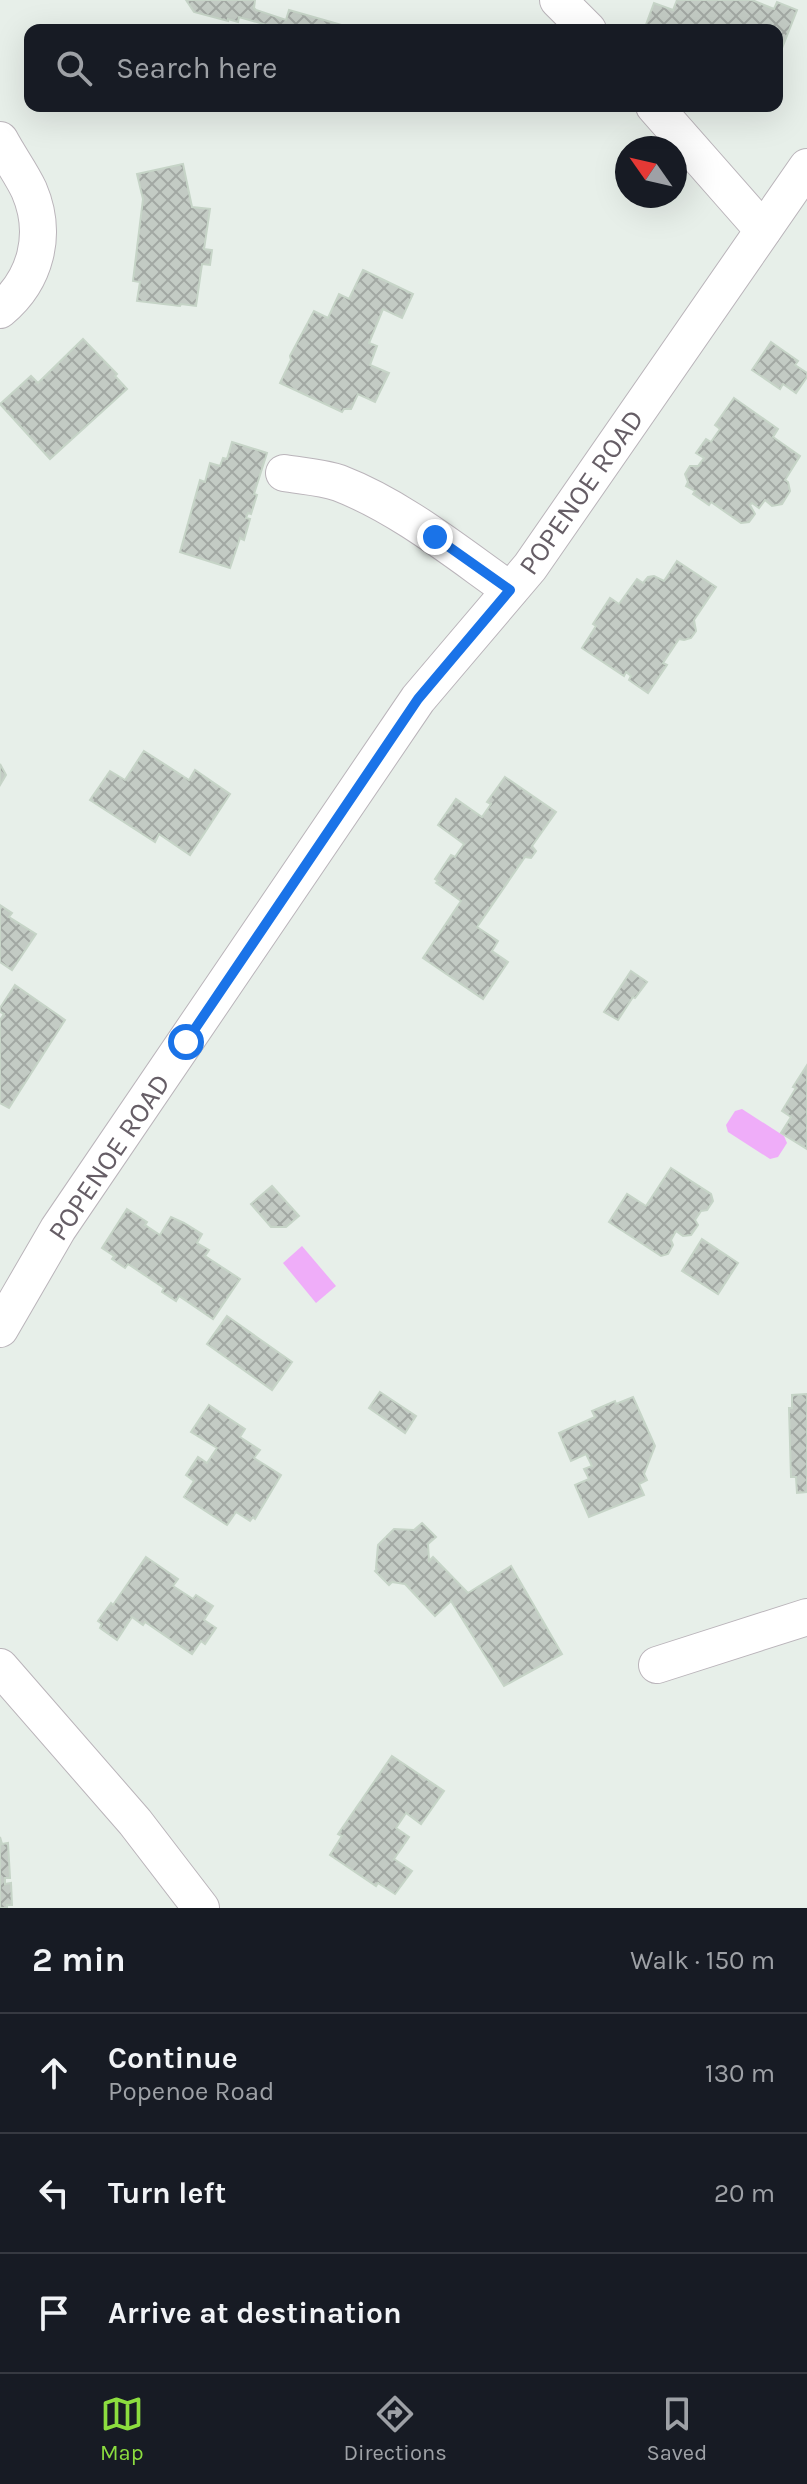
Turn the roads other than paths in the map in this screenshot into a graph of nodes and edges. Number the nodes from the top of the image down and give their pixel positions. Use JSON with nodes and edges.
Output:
{"nodes":[{"id":1,"x":558,"y":0,"type":"edge"},
{"id":2,"x":582,"y":24,"type":"edge"},
{"id":3,"x":659,"y":112,"type":"edge"},
{"id":4,"x":0,"y":140,"type":"edge"},
{"id":5,"x":807,"y":167,"type":"edge"},
{"id":6,"x":763,"y":230,"type":"junction"},
{"id":7,"x":0,"y":310,"type":"edge"},
{"id":8,"x":284,"y":473,"type":"dead end"},
{"id":9,"x":510,"y":590,"type":"junction"},
{"id":10,"x":0,"y":1329,"type":"edge"},
{"id":11,"x":807,"y":1617,"type":"edge"},
{"id":12,"x":657,"y":1665,"type":"dead end"},
{"id":13,"x":0,"y":1667,"type":"edge"},
{"id":14,"x":201,"y":1908,"type":"edge"}],
"edges":[{"from":1,"to":2,"type":"street"},
{"from":3,"to":6,"type":"street"},
{"from":4,"to":7,"type":"street"},
{"from":5,"to":6,"type":"street","name":"POPENOE ROAD"},
{"from":6,"to":9,"type":"street","name":"POPENOE ROAD"},
{"from":8,"to":9,"type":"street"},
{"from":9,"to":10,"type":"street","name":"POPENOE ROAD"},
{"from":11,"to":12,"type":"street"},
{"from":13,"to":14,"type":"street"}]}
